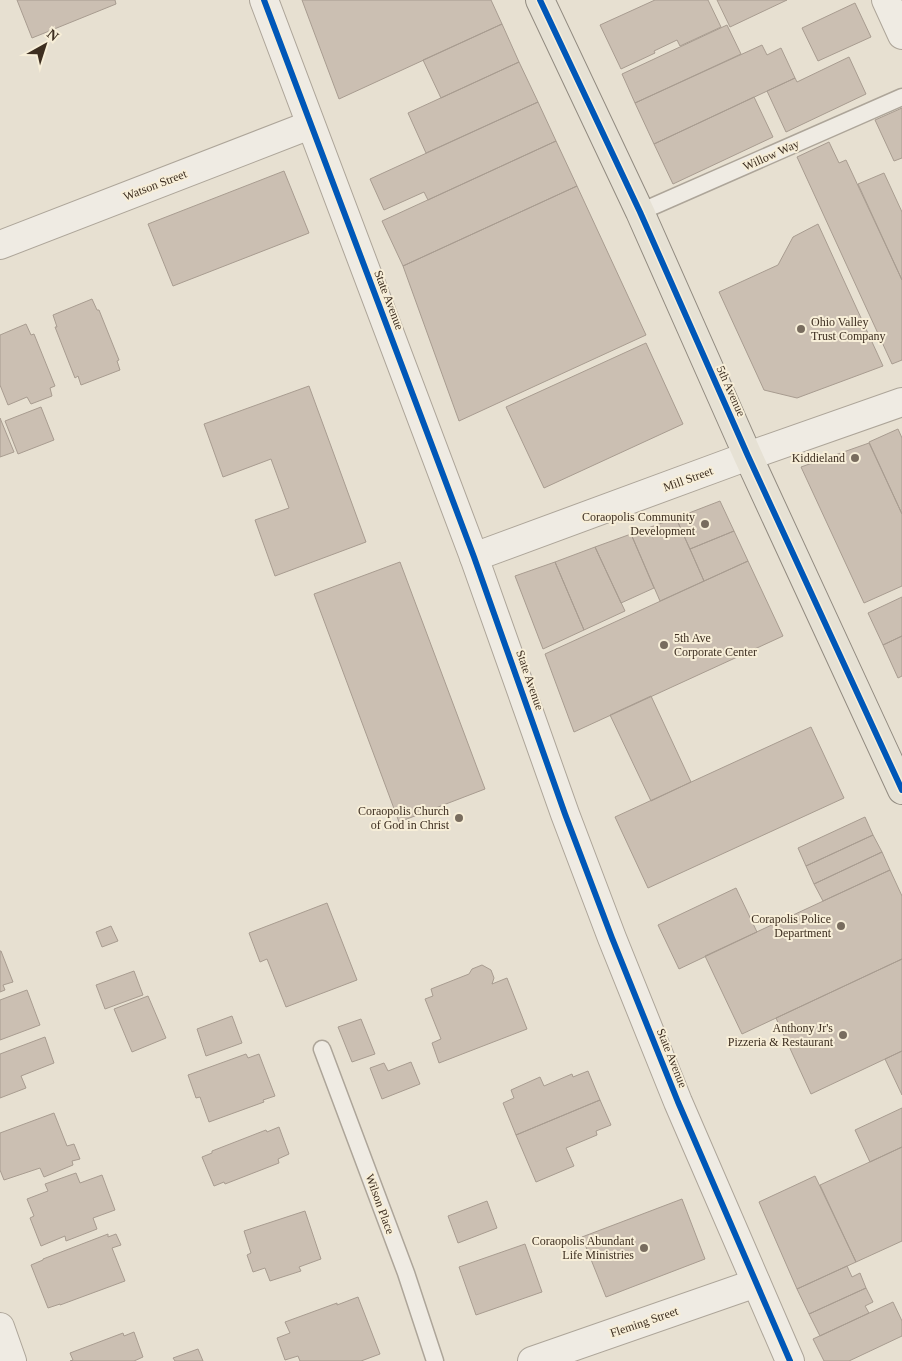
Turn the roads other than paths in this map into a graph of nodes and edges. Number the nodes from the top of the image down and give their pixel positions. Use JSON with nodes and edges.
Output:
{"nodes":[{"id":1,"x":264,"y":0,"type":"edge"},
{"id":2,"x":540,"y":0,"type":"edge"},
{"id":3,"x":886,"y":0,"type":"edge"},
{"id":4,"x":902,"y":35,"type":"edge"},
{"id":5,"x":902,"y":97,"type":"edge"},
{"id":6,"x":310,"y":125,"type":"junction"},
{"id":7,"x":640,"y":212,"type":"junction"},
{"id":8,"x":0,"y":245,"type":"edge"},
{"id":9,"x":902,"y":402,"type":"edge"},
{"id":10,"x":748,"y":456,"type":"junction"},
{"id":11,"x":474,"y":557,"type":"junction"},
{"id":12,"x":902,"y":790,"type":"edge"},
{"id":13,"x":322,"y":1049,"type":"dead end"},
{"id":14,"x":756,"y":1283,"type":"junction"},
{"id":15,"x":0,"y":1327,"type":"edge"},
{"id":16,"x":12,"y":1361,"type":"edge"},
{"id":17,"x":435,"y":1361,"type":"edge"},
{"id":18,"x":532,"y":1361,"type":"edge"},
{"id":19,"x":790,"y":1361,"type":"edge"}],
"edges":[{"from":1,"to":6,"type":"street","name":"State Avenue"},
{"from":2,"to":7,"type":"main road","name":"5th Avenue"},
{"from":3,"to":4,"type":"street"},
{"from":5,"to":7,"type":"lane","name":"Willow Way"},
{"from":6,"to":8,"type":"street","name":"Watson Street"},
{"from":6,"to":11,"type":"street","name":"State Avenue"},
{"from":7,"to":10,"type":"main road","name":"5th Avenue"},
{"from":9,"to":10,"type":"street","name":"Mill Street"},
{"from":10,"to":11,"type":"street","name":"Mill Street"},
{"from":10,"to":12,"type":"main road","name":"5th Avenue"},
{"from":11,"to":14,"type":"street","name":"State Avenue"},
{"from":13,"to":17,"type":"lane","name":"Wilson Place"},
{"from":14,"to":18,"type":"street","name":"Fleming Street"},
{"from":14,"to":19,"type":"street","name":"State Avenue"},
{"from":15,"to":16,"type":"street"}]}
